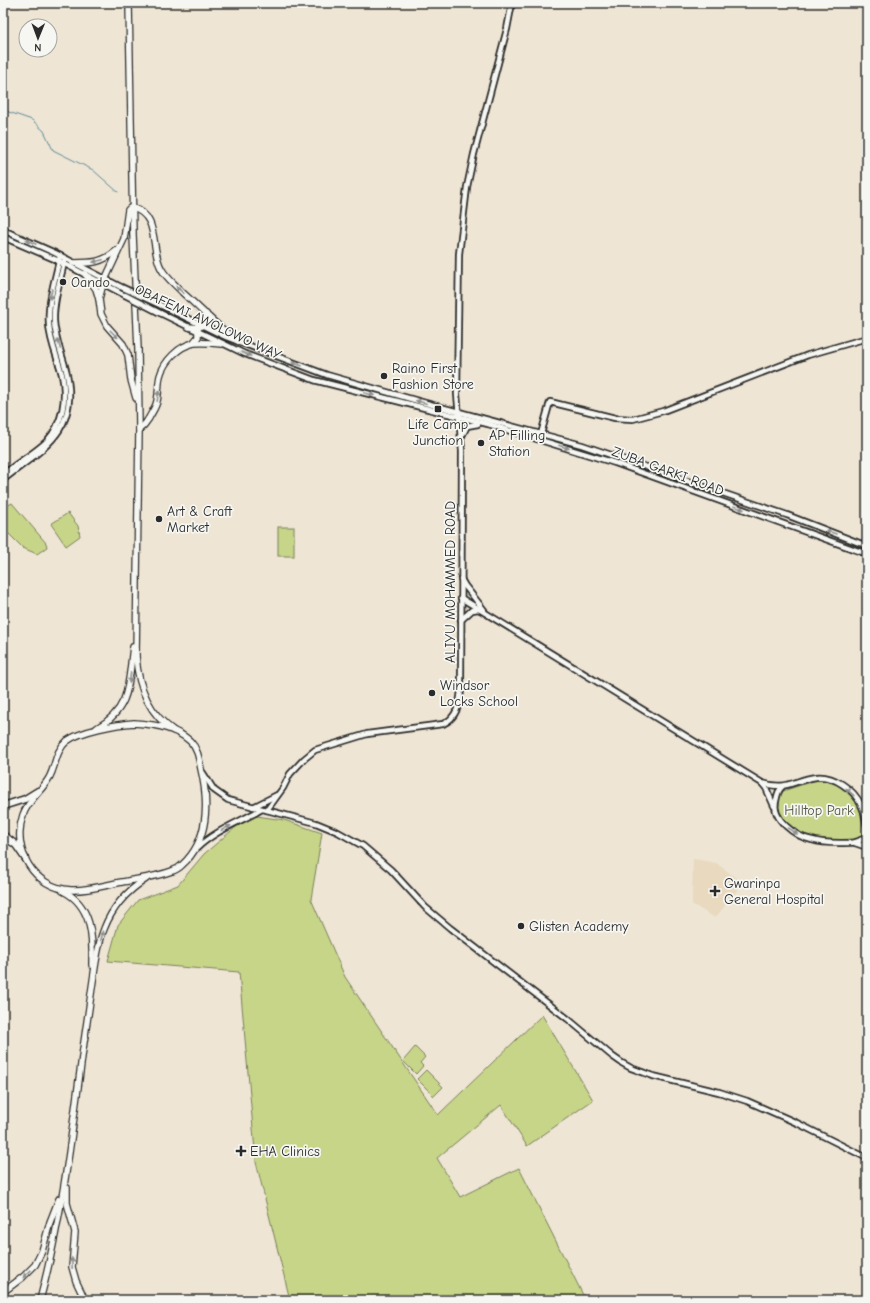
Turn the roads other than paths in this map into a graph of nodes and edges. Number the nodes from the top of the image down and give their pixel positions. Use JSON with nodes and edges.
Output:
{"nodes":[{"id":1,"x":128,"y":3,"type":"edge"},
{"id":2,"x":512,"y":3,"type":"edge"},
{"id":3,"x":133,"y":208,"type":"junction"},
{"id":4,"x":3,"y":230,"type":"edge"},
{"id":5,"x":3,"y":237,"type":"edge"},
{"id":6,"x":119,"y":248,"type":"junction"},
{"id":7,"x":60,"y":256,"type":"junction"},
{"id":8,"x":59,"y":261,"type":"junction"},
{"id":9,"x":64,"y":261,"type":"junction"},
{"id":10,"x":73,"y":262,"type":"junction"},
{"id":11,"x":85,"y":274,"type":"junction"},
{"id":12,"x":104,"y":281,"type":"junction"},
{"id":13,"x":99,"y":299,"type":"junction"},
{"id":14,"x":206,"y":314,"type":"junction"},
{"id":15,"x":188,"y":327,"type":"joint"},
{"id":16,"x":199,"y":327,"type":"junction"},
{"id":17,"x":867,"y":338,"type":"edge"},
{"id":18,"x":241,"y":343,"type":"junction"},
{"id":19,"x":193,"y":344,"type":"junction"},
{"id":20,"x":222,"y":344,"type":"junction"},
{"id":21,"x":138,"y":402,"type":"junction"},
{"id":22,"x":459,"y":411,"type":"junction"},
{"id":23,"x":459,"y":418,"type":"junction"},
{"id":24,"x":488,"y":424,"type":"junction"},
{"id":25,"x":139,"y":429,"type":"junction"},
{"id":26,"x":541,"y":434,"type":"junction"},
{"id":27,"x":461,"y":438,"type":"junction"},
{"id":28,"x":3,"y":475,"type":"edge"},
{"id":29,"x":3,"y":480,"type":"edge"},
{"id":30,"x":867,"y":546,"type":"edge"},
{"id":31,"x":867,"y":554,"type":"edge"},
{"id":32,"x":461,"y":577,"type":"junction"},
{"id":33,"x":461,"y":598,"type":"junction"},
{"id":34,"x":479,"y":609,"type":"junction"},
{"id":35,"x":486,"y":613,"type":"junction"},
{"id":36,"x":461,"y":620,"type":"junction"},
{"id":37,"x":136,"y":625,"type":"junction"},
{"id":38,"x":174,"y":731,"type":"junction"},
{"id":39,"x":90,"y":732,"type":"junction"},
{"id":40,"x":202,"y":772,"type":"junction"},
{"id":41,"x":762,"y":783,"type":"junction"},
{"id":42,"x":782,"y":787,"type":"junction"},
{"id":43,"x":38,"y":791,"type":"junction"},
{"id":44,"x":278,"y":795,"type":"junction"},
{"id":45,"x":3,"y":806,"type":"edge"},
{"id":46,"x":253,"y":807,"type":"junction"},
{"id":47,"x":264,"y":809,"type":"junction"},
{"id":48,"x":775,"y":809,"type":"junction"},
{"id":49,"x":867,"y":826,"type":"edge"},
{"id":50,"x":867,"y":834,"type":"edge"},
{"id":51,"x":3,"y":835,"type":"edge"},
{"id":52,"x":855,"y":843,"type":"junction"},
{"id":53,"x":867,"y":847,"type":"edge"},
{"id":54,"x":194,"y":850,"type":"junction"},
{"id":55,"x":25,"y":858,"type":"junction"},
{"id":56,"x":156,"y":876,"type":"junction"},
{"id":57,"x":58,"y":888,"type":"junction"},
{"id":58,"x":92,"y":988,"type":"junction"},
{"id":59,"x":867,"y":1158,"type":"edge"},
{"id":60,"x":68,"y":1162,"type":"junction"},
{"id":61,"x":64,"y":1188,"type":"junction"},
{"id":62,"x":3,"y":1292,"type":"edge"},
{"id":63,"x":40,"y":1300,"type":"edge"},
{"id":64,"x":85,"y":1300,"type":"edge"}],
"edges":[{"from":1,"to":3,"type":"main road"},
{"from":2,"to":22,"type":"street","name":"ALIYU MOHAMMED ROAD"},
{"from":3,"to":6,"type":"main road"},
{"from":14,"to":3,"type":"main road","one_way":true},
{"from":3,"to":21,"type":"main road"},
{"from":7,"to":4,"type":"street","name":"OBAFEMI AWOLOWO WAY","one_way":true},
{"from":5,"to":8,"type":"street","name":"OBAFEMI AWOLOWO WAY"},
{"from":6,"to":10,"type":"main road","one_way":true},
{"from":6,"to":12,"type":"main road"},
{"from":7,"to":8,"type":"street"},
{"from":7,"to":9,"type":"street","name":"OBAFEMI AWOLOWO WAY"},
{"from":8,"to":9,"type":"street","name":"OBAFEMI AWOLOWO WAY"},
{"from":8,"to":28,"type":"street","one_way":true},
{"from":9,"to":10,"type":"street","name":"OBAFEMI AWOLOWO WAY"},
{"from":9,"to":11,"type":"street","name":"OBAFEMI AWOLOWO WAY"},
{"from":29,"to":9,"type":"street","one_way":true},
{"from":10,"to":12,"type":"street","name":"OBAFEMI AWOLOWO WAY"},
{"from":11,"to":12,"type":"street","name":"OBAFEMI AWOLOWO WAY"},
{"from":11,"to":13,"type":"main road"},
{"from":12,"to":13,"type":"main road"},
{"from":12,"to":15,"type":"street","name":"OBAFEMI AWOLOWO WAY","bridge":true},
{"from":12,"to":16,"type":"street","name":"OBAFEMI AWOLOWO WAY","bridge":true},
{"from":13,"to":21,"type":"main road","one_way":true},
{"from":14,"to":16,"type":"main road"},
{"from":14,"to":18,"type":"main road"},
{"from":15,"to":16,"type":"main road"},
{"from":16,"to":18,"type":"street","name":"OBAFEMI AWOLOWO WAY"},
{"from":16,"to":19,"type":"main road"},
{"from":16,"to":20,"type":"street","name":"OBAFEMI AWOLOWO WAY"},
{"from":17,"to":26,"type":"street"},
{"from":22,"to":18,"type":"street","name":"OBAFEMI AWOLOWO WAY","one_way":true},
{"from":19,"to":20,"type":"main road"},
{"from":25,"to":19,"type":"main road","one_way":true},
{"from":20,"to":23,"type":"street","name":"OBAFEMI AWOLOWO WAY","one_way":true},
{"from":21,"to":25,"type":"main road"},
{"from":22,"to":23,"type":"street","name":"ALIYU MOHAMMED ROAD"},
{"from":22,"to":26,"type":"street","name":"ZUBA GARKI ROAD"},
{"from":23,"to":24,"type":"street","name":"ZUBA GARKI ROAD"},
{"from":23,"to":27,"type":"street","name":"ALIYU MOHAMMED ROAD"},
{"from":24,"to":27,"type":"street"},
{"from":24,"to":31,"type":"street","name":"ZUBA GARKI ROAD","one_way":true},
{"from":25,"to":37,"type":"main road"},
{"from":30,"to":26,"type":"street","name":"ZUBA GARKI ROAD","one_way":true},
{"from":27,"to":32,"type":"street","name":"ALIYU MOHAMMED ROAD"},
{"from":32,"to":33,"type":"street","name":"ALIYU MOHAMMED ROAD"},
{"from":32,"to":35,"type":"street"},
{"from":33,"to":34,"type":"street"},
{"from":33,"to":36,"type":"street","name":"ALIYU MOHAMMED ROAD"},
{"from":34,"to":35,"type":"street"},
{"from":34,"to":36,"type":"street"},
{"from":35,"to":41,"type":"street"},
{"from":36,"to":44,"type":"street","name":"ALIYU MOHAMMED ROAD"},
{"from":37,"to":38,"type":"main road"},
{"from":37,"to":39,"type":"main road","one_way":true},
{"from":38,"to":39,"type":"main road"},
{"from":38,"to":40,"type":"main road"},
{"from":39,"to":43,"type":"main road"},
{"from":40,"to":46,"type":"street"},
{"from":40,"to":54,"type":"main road"},
{"from":41,"to":42,"type":"street"},
{"from":41,"to":48,"type":"street"},
{"from":42,"to":48,"type":"street"},
{"from":49,"to":42,"type":"street","one_way":true},
{"from":43,"to":45,"type":"highway"},
{"from":43,"to":55,"type":"main road"},
{"from":44,"to":46,"type":"street"},
{"from":44,"to":47,"type":"street"},
{"from":46,"to":47,"type":"street"},
{"from":54,"to":47,"type":"street","one_way":true},
{"from":47,"to":59,"type":"street"},
{"from":48,"to":52,"type":"street","one_way":true},
{"from":50,"to":52,"type":"street"},
{"from":51,"to":55,"type":"highway"},
{"from":52,"to":53,"type":"street"},
{"from":54,"to":56,"type":"main road"},
{"from":55,"to":57,"type":"main road"},
{"from":56,"to":57,"type":"main road"},
{"from":58,"to":56,"type":"main road","one_way":true},
{"from":57,"to":58,"type":"main road"},
{"from":58,"to":60,"type":"main road"},
{"from":60,"to":61,"type":"main road"},
{"from":64,"to":60,"type":"main road","one_way":true},
{"from":61,"to":62,"type":"main road","one_way":true},
{"from":61,"to":63,"type":"main road"}]}
